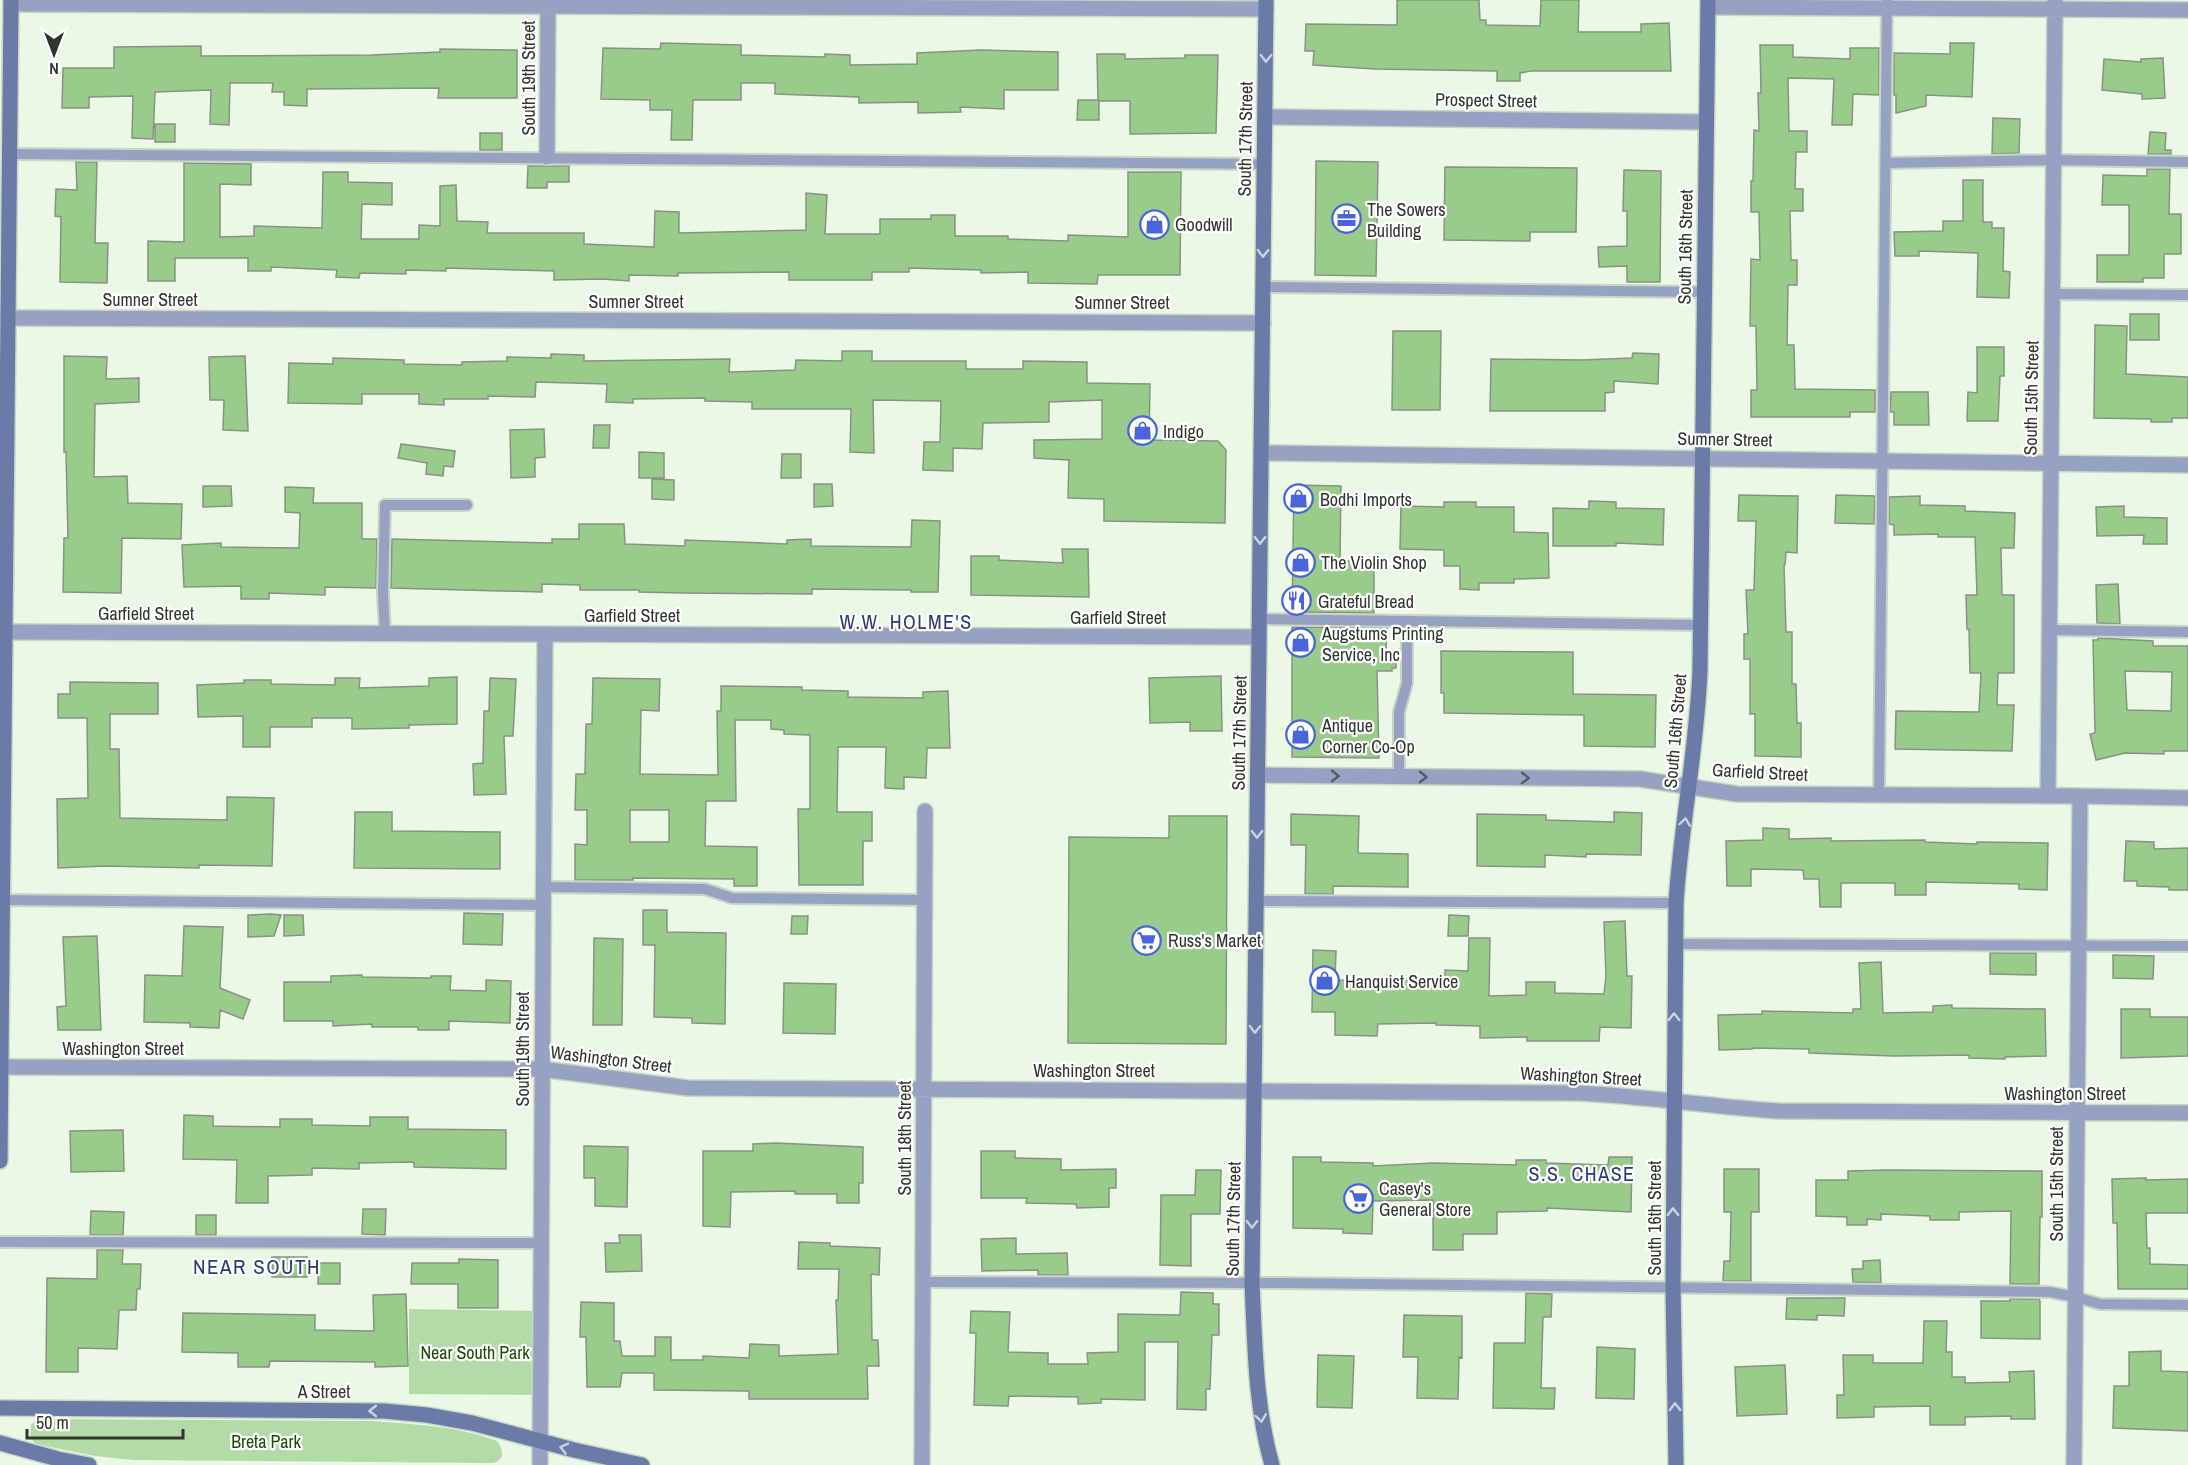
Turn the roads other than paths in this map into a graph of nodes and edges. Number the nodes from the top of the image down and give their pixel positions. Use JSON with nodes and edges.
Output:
{"nodes":[{"id":1,"x":11,"y":2,"type":"edge"},
{"id":2,"x":548,"y":3,"type":"edge"},
{"id":3,"x":1266,"y":4,"type":"edge"},
{"id":4,"x":1708,"y":4,"type":"edge"},
{"id":5,"x":1887,"y":4,"type":"edge"},
{"id":6,"x":2055,"y":4,"type":"edge"},
{"id":7,"x":2188,"y":10,"type":"edge"},
{"id":8,"x":1265,"y":117,"type":"junction"},
{"id":9,"x":1706,"y":122,"type":"junction"},
{"id":10,"x":10,"y":154,"type":"junction"},
{"id":11,"x":547,"y":157,"type":"junction"},
{"id":12,"x":2054,"y":160,"type":"junction"},
{"id":13,"x":2188,"y":162,"type":"edge"},
{"id":14,"x":1886,"y":163,"type":"junction"},
{"id":15,"x":1264,"y":164,"type":"junction"},
{"id":16,"x":5,"y":202,"type":"edge"},
{"id":17,"x":1263,"y":287,"type":"junction"},
{"id":18,"x":1704,"y":292,"type":"junction"},
{"id":19,"x":2052,"y":294,"type":"junction"},
{"id":20,"x":2188,"y":295,"type":"edge"},
{"id":21,"x":8,"y":318,"type":"junction"},
{"id":22,"x":1263,"y":323,"type":"junction"},
{"id":23,"x":1261,"y":453,"type":"junction"},
{"id":24,"x":1702,"y":458,"type":"junction"},
{"id":25,"x":1883,"y":461,"type":"junction"},
{"id":26,"x":2050,"y":464,"type":"junction"},
{"id":27,"x":2188,"y":465,"type":"edge"},
{"id":28,"x":467,"y":505,"type":"dead end"},
{"id":29,"x":3,"y":588,"type":"edge"},
{"id":30,"x":1260,"y":619,"type":"junction"},
{"id":31,"x":1407,"y":621,"type":"junction"},
{"id":32,"x":1701,"y":625,"type":"junction"},
{"id":33,"x":2049,"y":630,"type":"junction"},
{"id":34,"x":5,"y":632,"type":"junction"},
{"id":35,"x":2188,"y":632,"type":"edge"},
{"id":36,"x":385,"y":633,"type":"junction"},
{"id":37,"x":545,"y":634,"type":"junction"},
{"id":38,"x":1259,"y":637,"type":"junction"},
{"id":39,"x":1258,"y":775,"type":"junction"},
{"id":40,"x":1399,"y":777,"type":"junction"},
{"id":41,"x":1689,"y":786,"type":"junction"},
{"id":42,"x":1879,"y":794,"type":"junction"},
{"id":43,"x":2048,"y":795,"type":"junction"},
{"id":44,"x":2080,"y":795,"type":"junction"},
{"id":45,"x":2188,"y":798,"type":"edge"},
{"id":46,"x":925,"y":812,"type":"dead end"},
{"id":47,"x":543,"y":887,"type":"junction"},
{"id":48,"x":2,"y":900,"type":"junction"},
{"id":49,"x":924,"y":900,"type":"junction"},
{"id":50,"x":1257,"y":901,"type":"junction"},
{"id":51,"x":1676,"y":903,"type":"junction"},
{"id":52,"x":543,"y":905,"type":"junction"},
{"id":53,"x":1675,"y":944,"type":"junction"},
{"id":54,"x":2078,"y":946,"type":"junction"},
{"id":55,"x":2188,"y":946,"type":"edge"},
{"id":56,"x":0,"y":1067,"type":"edge"},
{"id":57,"x":541,"y":1069,"type":"junction"},
{"id":58,"x":923,"y":1089,"type":"junction"},
{"id":59,"x":1254,"y":1090,"type":"junction"},
{"id":60,"x":1674,"y":1101,"type":"junction"},
{"id":61,"x":2076,"y":1113,"type":"junction"},
{"id":62,"x":2188,"y":1113,"type":"edge"},
{"id":63,"x":0,"y":1161,"type":"edge"},
{"id":64,"x":0,"y":1242,"type":"edge"},
{"id":65,"x":541,"y":1244,"type":"junction"},
{"id":66,"x":924,"y":1282,"type":"junction"},
{"id":67,"x":1251,"y":1283,"type":"junction"},
{"id":68,"x":1673,"y":1286,"type":"junction"},
{"id":69,"x":2075,"y":1296,"type":"junction"},
{"id":70,"x":2188,"y":1305,"type":"edge"},
{"id":71,"x":0,"y":1408,"type":"edge"},
{"id":72,"x":540,"y":1442,"type":"junction"},
{"id":73,"x":0,"y":1443,"type":"edge"},
{"id":74,"x":89,"y":1465,"type":"edge"},
{"id":75,"x":540,"y":1465,"type":"edge"},
{"id":76,"x":642,"y":1465,"type":"edge"},
{"id":77,"x":922,"y":1465,"type":"edge"},
{"id":78,"x":1272,"y":1465,"type":"edge"},
{"id":79,"x":1676,"y":1465,"type":"edge"},
{"id":80,"x":2073,"y":1465,"type":"edge"}],
"edges":[{"from":1,"to":2,"type":"street"},
{"from":1,"to":10,"type":"main road"},
{"from":2,"to":3,"type":"street"},
{"from":2,"to":11,"type":"street","name":"South 19th Street"},
{"from":3,"to":8,"type":"main road","name":"South 17th Street","one_way":true},
{"from":4,"to":5,"type":"street"},
{"from":4,"to":9,"type":"main road","name":"South 16th Street"},
{"from":5,"to":6,"type":"street"},
{"from":5,"to":14,"type":"lane"},
{"from":6,"to":7,"type":"street"},
{"from":6,"to":12,"type":"street","name":"South 15th Street"},
{"from":8,"to":9,"type":"street","name":"Prospect Street"},
{"from":8,"to":15,"type":"main road","name":"South 17th Street"},
{"from":9,"to":18,"type":"main road","name":"South 16th Street"},
{"from":10,"to":11,"type":"lane"},
{"from":10,"to":16,"type":"main road"},
{"from":11,"to":15,"type":"lane"},
{"from":12,"to":13,"type":"lane"},
{"from":12,"to":14,"type":"lane"},
{"from":12,"to":19,"type":"street","name":"South 15th Street"},
{"from":14,"to":25,"type":"lane"},
{"from":15,"to":17,"type":"main road","name":"South 17th Street","one_way":true},
{"from":16,"to":21,"type":"main road"},
{"from":17,"to":18,"type":"lane"},
{"from":17,"to":22,"type":"main road","name":"South 17th Street"},
{"from":18,"to":24,"type":"main road","name":"South 16th Street"},
{"from":19,"to":20,"type":"lane"},
{"from":19,"to":26,"type":"street","name":"South 15th Street"},
{"from":21,"to":22,"type":"street","name":"Sumner Street"},
{"from":21,"to":29,"type":"main road"},
{"from":22,"to":23,"type":"main road","name":"South 17th Street"},
{"from":23,"to":24,"type":"street","name":"Sumner Street"},
{"from":23,"to":30,"type":"main road","name":"South 17th Street","one_way":true},
{"from":24,"to":25,"type":"street","name":"Sumner Street"},
{"from":24,"to":32,"type":"main road","name":"South 16th Street"},
{"from":25,"to":26,"type":"street","name":"Sumner Street"},
{"from":25,"to":42,"type":"lane"},
{"from":26,"to":27,"type":"street","name":"Sumner Street"},
{"from":26,"to":33,"type":"street","name":"South 15th Street"},
{"from":28,"to":36,"type":"lane"},
{"from":29,"to":34,"type":"main road"},
{"from":30,"to":31,"type":"lane"},
{"from":30,"to":38,"type":"main road","name":"South 17th Street"},
{"from":31,"to":32,"type":"lane"},
{"from":31,"to":40,"type":"lane"},
{"from":32,"to":41,"type":"main road","name":"South 16th Street"},
{"from":33,"to":35,"type":"lane"},
{"from":33,"to":43,"type":"street","name":"South 15th Street"},
{"from":34,"to":36,"type":"street","name":"Garfield Street"},
{"from":34,"to":48,"type":"main road"},
{"from":36,"to":37,"type":"street","name":"Garfield Street"},
{"from":37,"to":38,"type":"street","name":"Garfield Street"},
{"from":37,"to":47,"type":"street","name":"South 19th Street"},
{"from":38,"to":39,"type":"main road","name":"South 17th Street"},
{"from":39,"to":40,"type":"street","name":"Garfield Street","one_way":true},
{"from":39,"to":50,"type":"main road","name":"South 17th Street","one_way":true},
{"from":40,"to":41,"type":"street","name":"Garfield Street","one_way":true},
{"from":41,"to":42,"type":"street","name":"Garfield Street"},
{"from":51,"to":41,"type":"main road","name":"South 16th Street","one_way":true},
{"from":42,"to":43,"type":"street","name":"Garfield Street"},
{"from":43,"to":44,"type":"street","name":"Garfield Street"},
{"from":44,"to":45,"type":"street","name":"Garfield Street"},
{"from":44,"to":54,"type":"street","name":"South 15th Street"},
{"from":46,"to":49,"type":"street","name":"South 18th Street"},
{"from":47,"to":49,"type":"lane"},
{"from":47,"to":52,"type":"street","name":"South 19th Street"},
{"from":48,"to":52,"type":"lane"},
{"from":48,"to":56,"type":"main road"},
{"from":49,"to":58,"type":"street","name":"South 18th Street"},
{"from":50,"to":51,"type":"lane"},
{"from":50,"to":59,"type":"main road","name":"South 17th Street","one_way":true},
{"from":51,"to":53,"type":"main road","name":"South 16th Street"},
{"from":52,"to":57,"type":"street","name":"South 19th Street"},
{"from":53,"to":54,"type":"lane"},
{"from":60,"to":53,"type":"main road","name":"South 16th Street","one_way":true},
{"from":54,"to":55,"type":"lane"},
{"from":54,"to":61,"type":"street","name":"South 15th Street"},
{"from":56,"to":57,"type":"street","name":"Washington Street"},
{"from":56,"to":63,"type":"main road"},
{"from":57,"to":58,"type":"street","name":"Washington Street"},
{"from":57,"to":65,"type":"street","name":"South 19th Street"},
{"from":58,"to":59,"type":"street","name":"Washington Street"},
{"from":58,"to":66,"type":"street","name":"South 18th Street"},
{"from":59,"to":60,"type":"street","name":"Washington Street"},
{"from":59,"to":67,"type":"main road","name":"South 17th Street","one_way":true},
{"from":60,"to":61,"type":"street","name":"Washington Street"},
{"from":68,"to":60,"type":"main road","name":"South 16th Street","one_way":true},
{"from":61,"to":62,"type":"street","name":"Washington Street"},
{"from":61,"to":69,"type":"street","name":"South 15th Street"},
{"from":64,"to":65,"type":"lane"},
{"from":65,"to":72,"type":"street","name":"South 19th Street"},
{"from":66,"to":67,"type":"lane"},
{"from":66,"to":77,"type":"street","name":"South 18th Street"},
{"from":67,"to":68,"type":"lane"},
{"from":67,"to":78,"type":"main road","name":"South 17th Street","one_way":true},
{"from":68,"to":69,"type":"lane"},
{"from":79,"to":68,"type":"main road","name":"South 16th Street","one_way":true},
{"from":69,"to":70,"type":"lane"},
{"from":69,"to":80,"type":"street","name":"South 15th Street"},
{"from":72,"to":71,"type":"main road","name":"A Street","one_way":true},
{"from":72,"to":75,"type":"street","name":"South 19th Street"},
{"from":76,"to":72,"type":"main road","name":"A Street","one_way":true},
{"from":73,"to":74,"type":"main road"}]}
